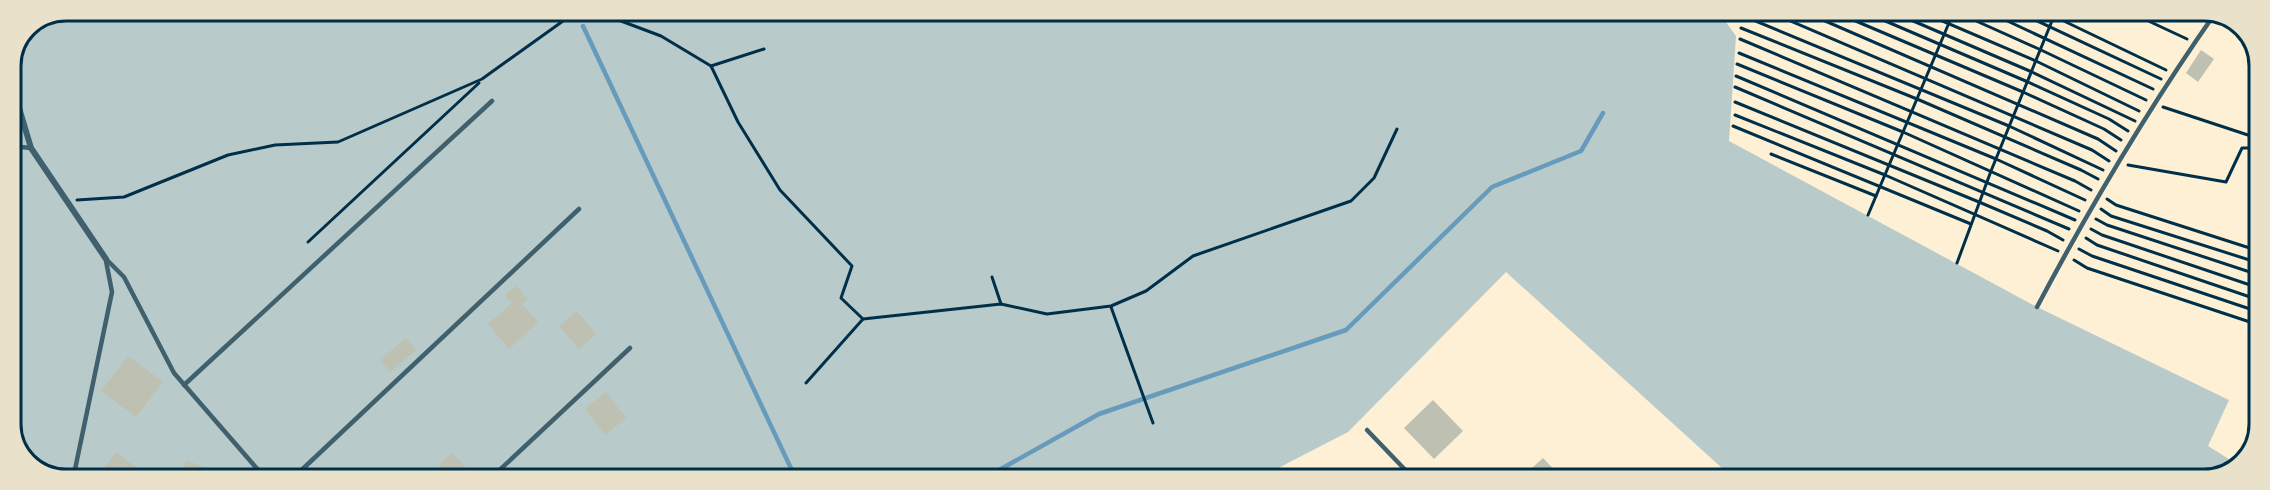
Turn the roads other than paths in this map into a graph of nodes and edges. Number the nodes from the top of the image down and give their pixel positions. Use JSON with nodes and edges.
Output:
{"nodes":[{"id":1,"x":2209,"y":22,"type":"edge"},
{"id":2,"x":492,"y":101,"type":"dead end"},
{"id":3,"x":21,"y":116,"type":"edge"},
{"id":4,"x":21,"y":147,"type":"edge"},
{"id":5,"x":31,"y":148,"type":"junction"},
{"id":6,"x":579,"y":209,"type":"dead end"},
{"id":7,"x":106,"y":259,"type":"junction"},
{"id":8,"x":2037,"y":307,"type":"dead end"},
{"id":9,"x":630,"y":348,"type":"dead end"},
{"id":10,"x":184,"y":384,"type":"junction"},
{"id":11,"x":1366,"y":430,"type":"dead end"},
{"id":12,"x":75,"y":469,"type":"edge"},
{"id":13,"x":257,"y":469,"type":"edge"},
{"id":14,"x":303,"y":469,"type":"edge"},
{"id":15,"x":501,"y":469,"type":"edge"},
{"id":16,"x":1404,"y":469,"type":"edge"}],
"edges":[{"from":1,"to":8,"type":"lane"},
{"from":2,"to":10,"type":"lane"},
{"from":3,"to":5,"type":"street"},
{"from":4,"to":5,"type":"lane"},
{"from":5,"to":7,"type":"street"},
{"from":6,"to":14,"type":"lane"},
{"from":7,"to":10,"type":"lane"},
{"from":7,"to":12,"type":"lane"},
{"from":9,"to":15,"type":"lane"},
{"from":10,"to":13,"type":"lane"},
{"from":11,"to":16,"type":"lane"}]}
